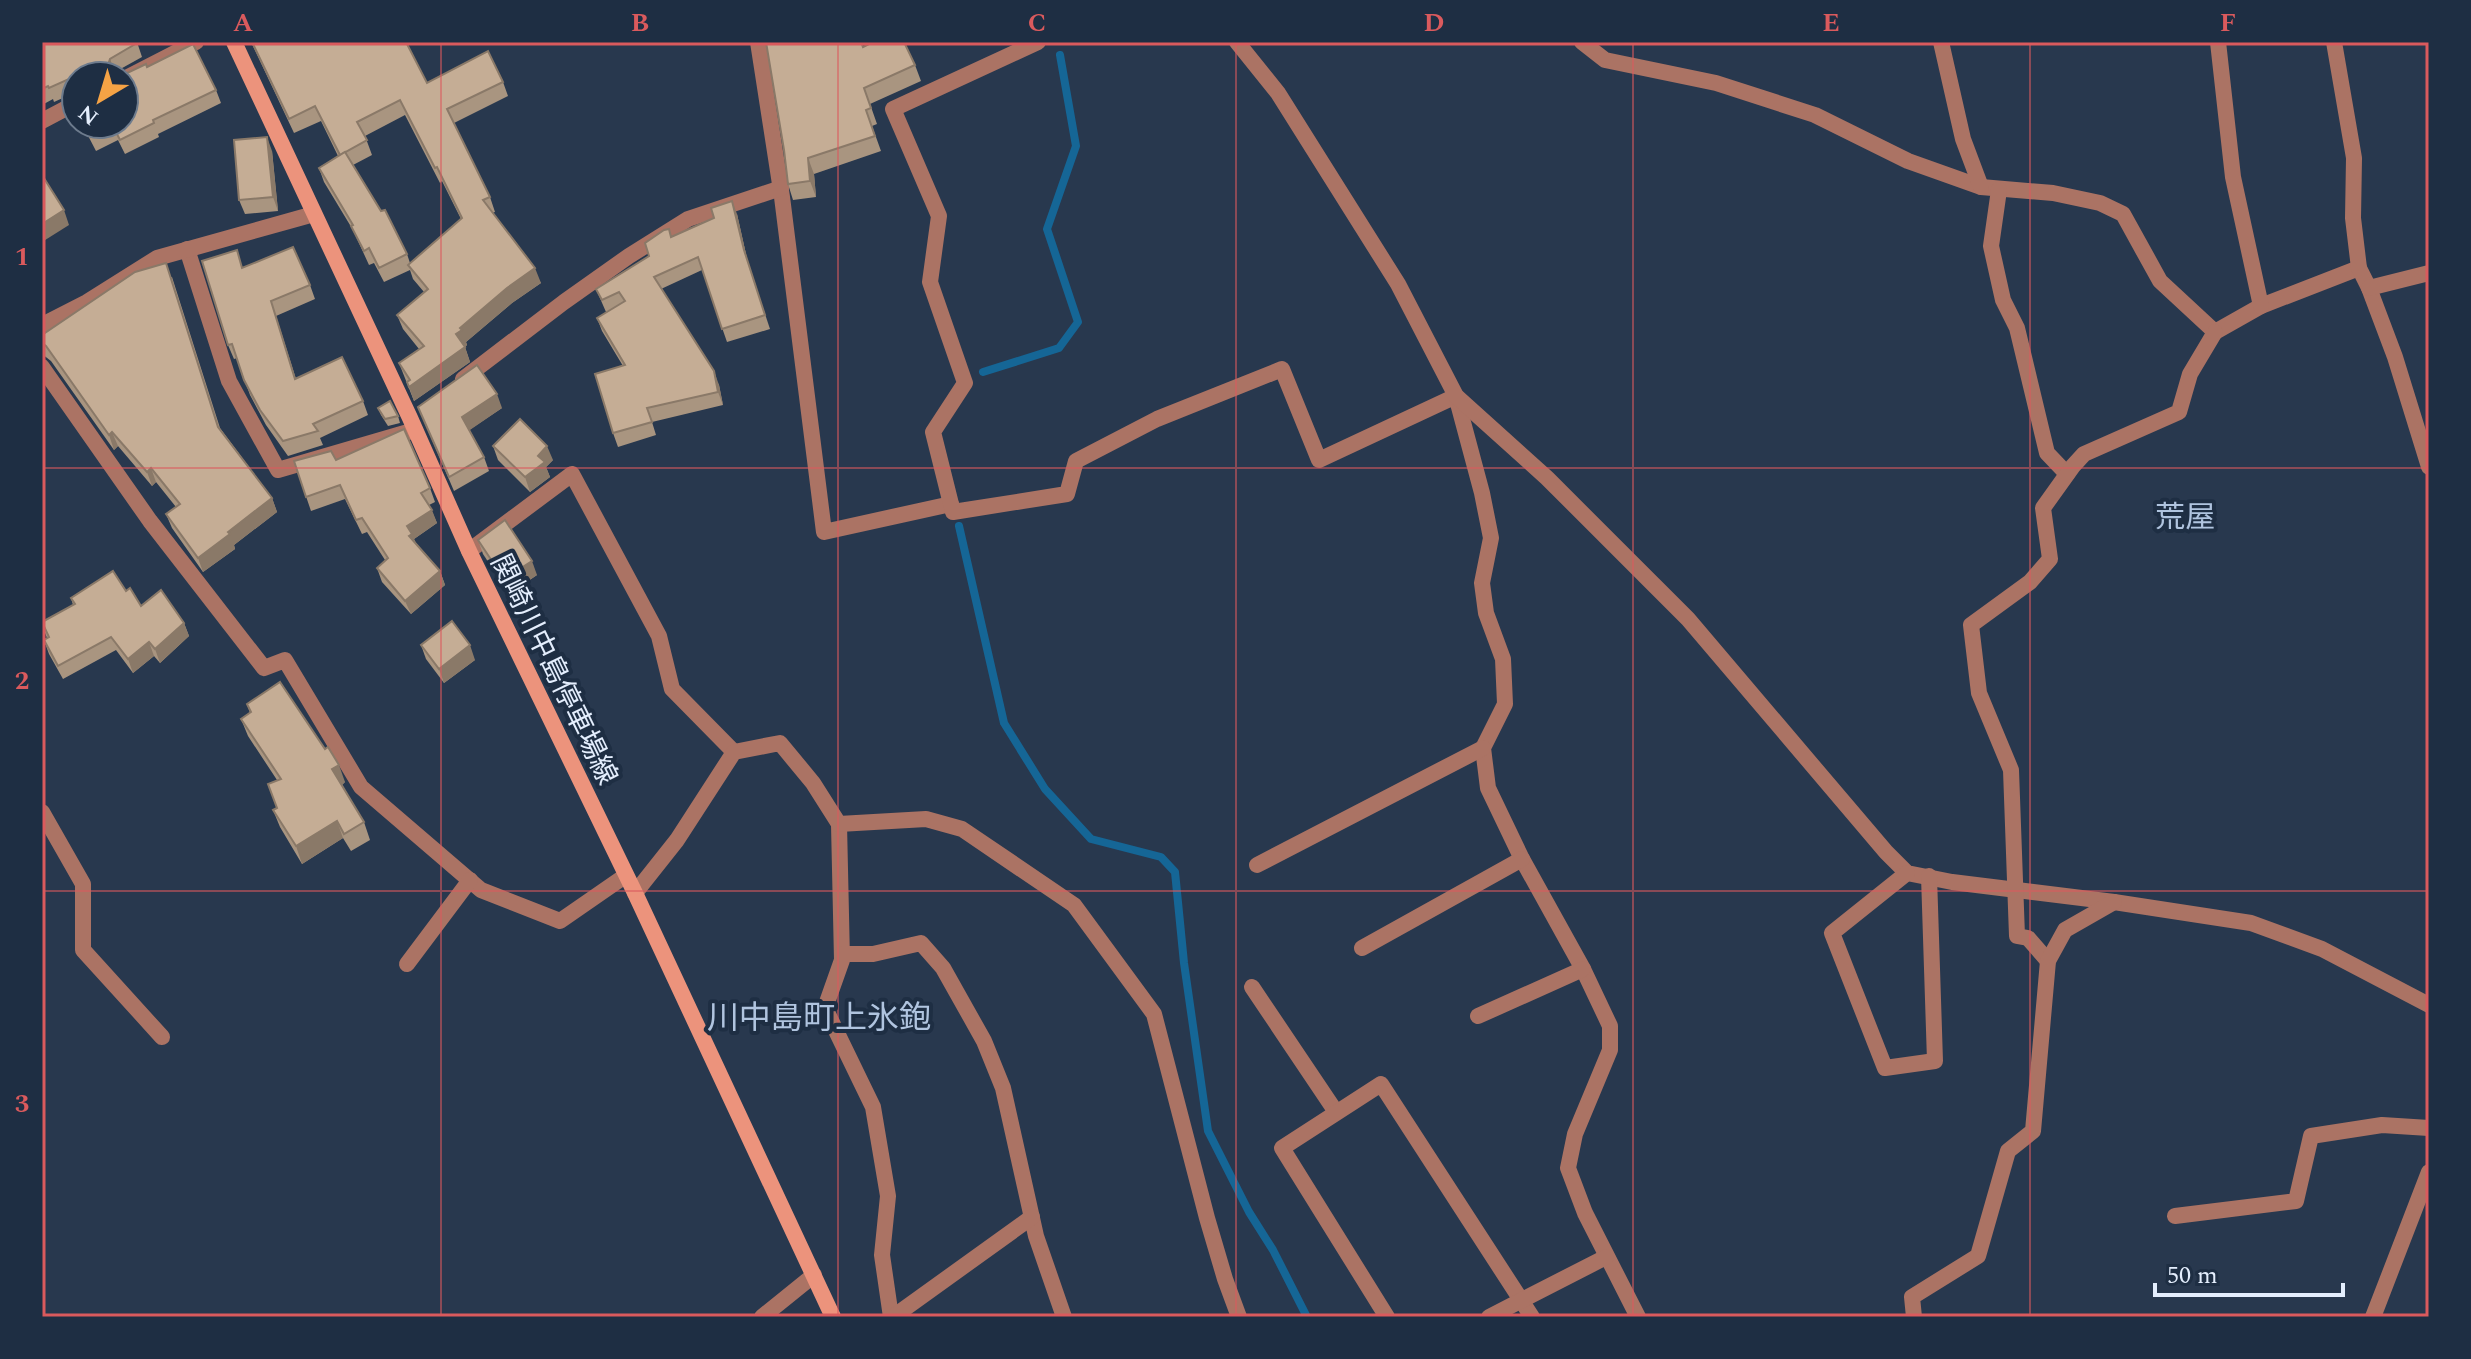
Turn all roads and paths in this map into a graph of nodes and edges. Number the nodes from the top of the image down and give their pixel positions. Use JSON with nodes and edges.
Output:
{"nodes":[{"id":1,"x":157,"y":42,"type":"edge"},
{"id":2,"x":196,"y":42,"type":"edge"},
{"id":3,"x":234,"y":42,"type":"edge"},
{"id":4,"x":758,"y":42,"type":"edge"},
{"id":5,"x":1038,"y":42,"type":"edge"},
{"id":6,"x":1237,"y":42,"type":"edge"},
{"id":7,"x":1582,"y":42,"type":"edge"},
{"id":8,"x":1941,"y":42,"type":"edge"},
{"id":9,"x":2218,"y":42,"type":"edge"},
{"id":10,"x":2334,"y":42,"type":"edge"},
{"id":11,"x":164,"y":59,"type":"junction"},
{"id":12,"x":140,"y":71,"type":"edge"},
{"id":13,"x":60,"y":111,"type":"edge"},
{"id":14,"x":42,"y":121,"type":"edge"},
{"id":15,"x":1981,"y":187,"type":"junction"},
{"id":16,"x":781,"y":188,"type":"junction"},
{"id":17,"x":1999,"y":190,"type":"junction"},
{"id":18,"x":314,"y":214,"type":"junction"},
{"id":19,"x":187,"y":249,"type":"junction"},
{"id":20,"x":2359,"y":268,"type":"junction"},
{"id":21,"x":2429,"y":273,"type":"edge"},
{"id":22,"x":2369,"y":288,"type":"junction"},
{"id":23,"x":2261,"y":306,"type":"junction"},
{"id":24,"x":42,"y":325,"type":"edge"},
{"id":25,"x":2215,"y":332,"type":"junction"},
{"id":26,"x":42,"y":367,"type":"edge"},
{"id":27,"x":448,"y":390,"type":"edge"},
{"id":28,"x":1456,"y":396,"type":"junction"},
{"id":29,"x":416,"y":419,"type":"junction"},
{"id":30,"x":2429,"y":465,"type":"edge"},
{"id":31,"x":2067,"y":474,"type":"junction"},
{"id":32,"x":951,"y":504,"type":"junction"},
{"id":33,"x":469,"y":551,"type":"junction"},
{"id":34,"x":1483,"y":748,"type":"junction"},
{"id":35,"x":734,"y":752,"type":"junction"},
{"id":36,"x":42,"y":812,"type":"edge"},
{"id":37,"x":839,"y":824,"type":"junction"},
{"id":38,"x":1522,"y":859,"type":"junction"},
{"id":39,"x":1257,"y":865,"type":"dead end"},
{"id":40,"x":1907,"y":873,"type":"junction"},
{"id":41,"x":625,"y":876,"type":"junction"},
{"id":42,"x":1929,"y":876,"type":"junction"},
{"id":43,"x":470,"y":880,"type":"junction"},
{"id":44,"x":2015,"y":890,"type":"junction"},
{"id":45,"x":635,"y":893,"type":"junction"},
{"id":46,"x":2114,"y":902,"type":"junction"},
{"id":47,"x":1362,"y":948,"type":"dead end"},
{"id":48,"x":842,"y":954,"type":"junction"},
{"id":49,"x":2048,"y":961,"type":"junction"},
{"id":50,"x":407,"y":964,"type":"dead end"},
{"id":51,"x":1583,"y":969,"type":"junction"},
{"id":52,"x":1252,"y":987,"type":"dead end"},
{"id":53,"x":2429,"y":1005,"type":"edge"},
{"id":54,"x":1478,"y":1016,"type":"dead end"},
{"id":55,"x":162,"y":1037,"type":"dead end"},
{"id":56,"x":1336,"y":1112,"type":"junction"},
{"id":57,"x":2429,"y":1128,"type":"edge"},
{"id":58,"x":2429,"y":1172,"type":"edge"},
{"id":59,"x":2175,"y":1216,"type":"dead end"},
{"id":60,"x":1032,"y":1217,"type":"junction"},
{"id":61,"x":1606,"y":1257,"type":"junction"},
{"id":62,"x":814,"y":1275,"type":"junction"},
{"id":63,"x":1522,"y":1299,"type":"junction"},
{"id":64,"x":762,"y":1317,"type":"edge"},
{"id":65,"x":833,"y":1317,"type":"edge"},
{"id":66,"x":892,"y":1317,"type":"edge"},
{"id":67,"x":1064,"y":1317,"type":"edge"},
{"id":68,"x":1239,"y":1317,"type":"edge"},
{"id":69,"x":1387,"y":1317,"type":"edge"},
{"id":70,"x":1489,"y":1317,"type":"edge"},
{"id":71,"x":1532,"y":1317,"type":"edge"},
{"id":72,"x":1638,"y":1317,"type":"edge"},
{"id":73,"x":1914,"y":1317,"type":"edge"},
{"id":74,"x":2373,"y":1317,"type":"edge"}],
"edges":[{"from":1,"to":11,"type":"street"},
{"from":2,"to":11,"type":"street"},
{"from":3,"to":18,"type":"main road","name":"関崎川中島停車場線"},
{"from":4,"to":16,"type":"street"},
{"from":5,"to":32,"type":"street"},
{"from":6,"to":28,"type":"street"},
{"from":7,"to":15,"type":"street"},
{"from":8,"to":15,"type":"street"},
{"from":9,"to":23,"type":"street"},
{"from":10,"to":20,"type":"street"},
{"from":11,"to":12,"type":"street"},
{"from":13,"to":14,"type":"street"},
{"from":15,"to":17,"type":"street"},
{"from":16,"to":27,"type":"street"},
{"from":16,"to":32,"type":"street"},
{"from":17,"to":25,"type":"street"},
{"from":17,"to":31,"type":"street"},
{"from":18,"to":19,"type":"street"},
{"from":18,"to":29,"type":"main road","name":"関崎川中島停車場線"},
{"from":19,"to":24,"type":"street"},
{"from":19,"to":29,"type":"street"},
{"from":20,"to":22,"type":"street"},
{"from":20,"to":23,"type":"street"},
{"from":21,"to":22,"type":"street"},
{"from":22,"to":30,"type":"street"},
{"from":23,"to":25,"type":"street"},
{"from":25,"to":31,"type":"street"},
{"from":26,"to":43,"type":"street"},
{"from":28,"to":32,"type":"street"},
{"from":28,"to":34,"type":"street"},
{"from":28,"to":40,"type":"street"},
{"from":29,"to":33,"type":"main road","name":"関崎川中島停車場線"},
{"from":31,"to":44,"type":"street"},
{"from":33,"to":35,"type":"street"},
{"from":33,"to":41,"type":"main road","name":"関崎川中島停車場線"},
{"from":34,"to":38,"type":"street"},
{"from":34,"to":39,"type":"street"},
{"from":35,"to":37,"type":"street"},
{"from":35,"to":45,"type":"street"},
{"from":36,"to":55,"type":"street"},
{"from":37,"to":48,"type":"street"},
{"from":37,"to":68,"type":"street"},
{"from":38,"to":47,"type":"street"},
{"from":38,"to":51,"type":"street"},
{"from":40,"to":42,"type":"street"},
{"from":40,"to":42,"type":"street"},
{"from":41,"to":43,"type":"street"},
{"from":41,"to":45,"type":"main road","name":"関崎川中島停車場線"},
{"from":42,"to":44,"type":"street"},
{"from":43,"to":50,"type":"street"},
{"from":44,"to":46,"type":"street"},
{"from":44,"to":49,"type":"street"},
{"from":45,"to":62,"type":"main road","name":"関崎川中島停車場線"},
{"from":46,"to":49,"type":"street"},
{"from":46,"to":53,"type":"street"},
{"from":48,"to":60,"type":"street"},
{"from":48,"to":66,"type":"street"},
{"from":49,"to":73,"type":"street"},
{"from":51,"to":54,"type":"street"},
{"from":51,"to":61,"type":"street"},
{"from":52,"to":56,"type":"street"},
{"from":56,"to":63,"type":"street"},
{"from":56,"to":69,"type":"street"},
{"from":57,"to":59,"type":"street"},
{"from":58,"to":74,"type":"street"},
{"from":60,"to":66,"type":"street"},
{"from":60,"to":67,"type":"street"},
{"from":61,"to":63,"type":"street"},
{"from":61,"to":72,"type":"street"},
{"from":62,"to":64,"type":"street"},
{"from":62,"to":65,"type":"main road","name":"関崎川中島停車場線"},
{"from":63,"to":70,"type":"street"},
{"from":63,"to":71,"type":"street"}]}
